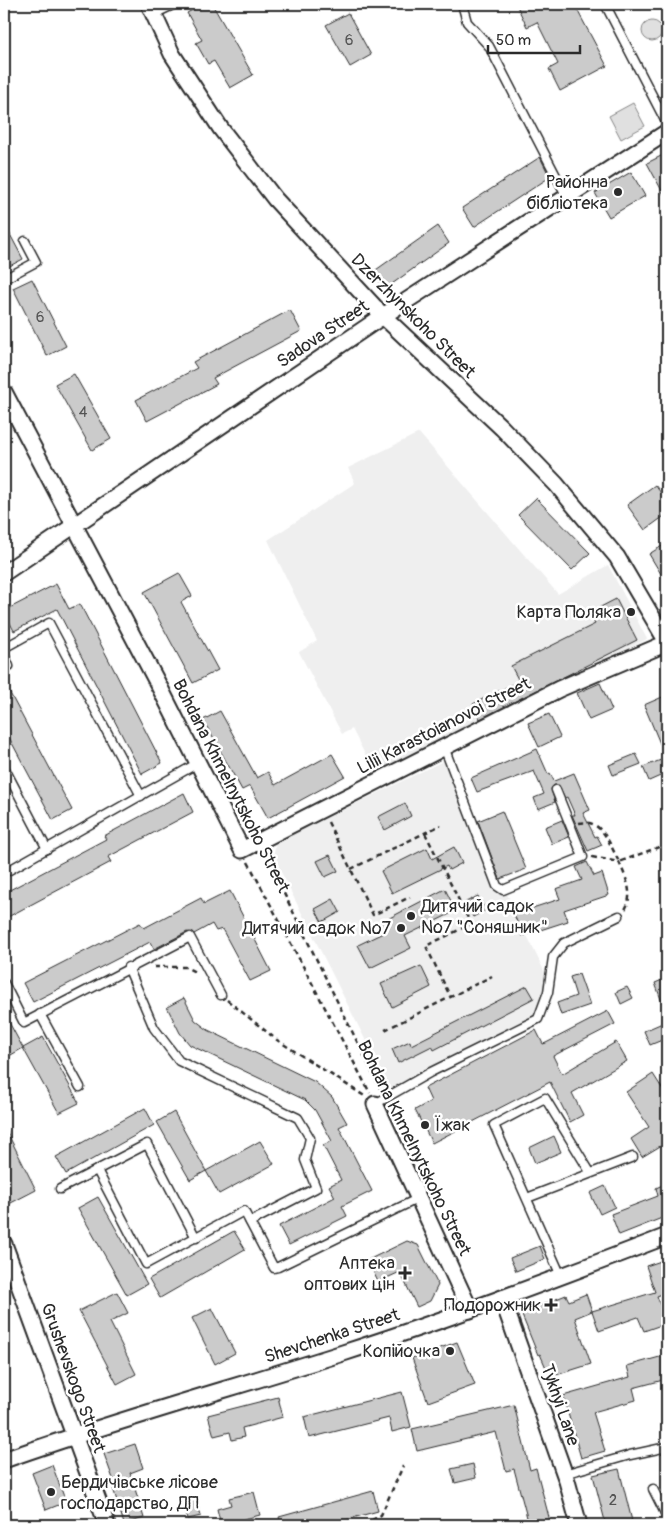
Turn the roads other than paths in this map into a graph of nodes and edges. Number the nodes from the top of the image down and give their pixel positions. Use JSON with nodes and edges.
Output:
{"nodes":[{"id":1,"x":175,"y":4,"type":"edge"},
{"id":2,"x":462,"y":4,"type":"edge"},
{"id":3,"x":604,"y":4,"type":"edge"},
{"id":4,"x":152,"y":9,"type":"edge"},
{"id":5,"x":667,"y":124,"type":"edge"},
{"id":6,"x":667,"y":132,"type":"edge"},
{"id":7,"x":567,"y":197,"type":"junction"},
{"id":8,"x":25,"y":241,"type":"dead end"},
{"id":9,"x":4,"y":279,"type":"edge"},
{"id":10,"x":383,"y":316,"type":"junction"},
{"id":11,"x":4,"y":392,"type":"edge"},
{"id":12,"x":74,"y":525,"type":"junction"},
{"id":13,"x":4,"y":573,"type":"edge"},
{"id":14,"x":667,"y":642,"type":"edge"},
{"id":15,"x":4,"y":648,"type":"edge"},
{"id":16,"x":4,"y":654,"type":"edge"},
{"id":17,"x":4,"y":669,"type":"edge"},
{"id":18,"x":444,"y":747,"type":"junction"},
{"id":19,"x":198,"y":763,"type":"junction"},
{"id":20,"x":4,"y":767,"type":"edge"},
{"id":21,"x":556,"y":790,"type":"dead end"},
{"id":22,"x":141,"y":796,"type":"junction"},
{"id":23,"x":47,"y":849,"type":"junction"},
{"id":24,"x":242,"y":850,"type":"joint"},
{"id":25,"x":4,"y":873,"type":"edge"},
{"id":26,"x":619,"y":916,"type":"road end"},
{"id":27,"x":128,"y":968,"type":"junction"},
{"id":28,"x":4,"y":983,"type":"edge"},
{"id":29,"x":221,"y":995,"type":"road end"},
{"id":30,"x":40,"y":1014,"type":"junction"},
{"id":31,"x":80,"y":1087,"type":"dead end"},
{"id":32,"x":380,"y":1101,"type":"joint"},
{"id":33,"x":632,"y":1157,"type":"dead end"},
{"id":34,"x":97,"y":1170,"type":"junction"},
{"id":35,"x":590,"y":1172,"type":"junction"},
{"id":36,"x":60,"y":1189,"type":"dead end"},
{"id":37,"x":419,"y":1198,"type":"junction"},
{"id":38,"x":527,"y":1198,"type":"junction"},
{"id":39,"x":250,"y":1222,"type":"junction"},
{"id":40,"x":667,"y":1236,"type":"edge"},
{"id":41,"x":196,"y":1238,"type":"junction"},
{"id":42,"x":4,"y":1244,"type":"edge"},
{"id":43,"x":561,"y":1276,"type":"junction"},
{"id":44,"x":502,"y":1298,"type":"junction"},
{"id":45,"x":470,"y":1310,"type":"junction"},
{"id":46,"x":74,"y":1435,"type":"junction"},
{"id":47,"x":667,"y":1446,"type":"edge"},
{"id":48,"x":4,"y":1460,"type":"edge"},
{"id":49,"x":564,"y":1474,"type":"junction"},
{"id":50,"x":653,"y":1489,"type":"dead end"},
{"id":51,"x":667,"y":1517,"type":"edge"},
{"id":52,"x":108,"y":1525,"type":"edge"},
{"id":53,"x":579,"y":1525,"type":"edge"}],
"edges":[{"from":1,"to":4,"type":"lane"},
{"from":2,"to":7,"type":"lane"},
{"from":3,"to":5,"type":"lane"},
{"from":4,"to":10,"type":"street","name":"Dzerzhynskoho Street"},
{"from":6,"to":7,"type":"street","name":"Sadova Street"},
{"from":7,"to":10,"type":"street","name":"Sadova Street"},
{"from":8,"to":9,"type":"lane"},
{"from":10,"to":12,"type":"street","name":"Sadova Street"},
{"from":10,"to":14,"type":"street","name":"Dzerzhynskoho Street"},
{"from":11,"to":12,"type":"street","name":"Bohdana Khmelnytskoho Street"},
{"from":12,"to":13,"type":"street","name":"Sadova Street"},
{"from":12,"to":19,"type":"street","name":"Bohdana Khmelnytskoho Street"},
{"from":14,"to":18,"type":"street","name":"Lilii Karastoianovoi Street"},
{"from":15,"to":22,"type":"lane"},
{"from":16,"to":17,"type":"lane"},
{"from":18,"to":21,"type":"lane"},
{"from":18,"to":24,"type":"street","name":"Lilii Karastoianovoi Street"},
{"from":19,"to":22,"type":"lane"},
{"from":19,"to":24,"type":"street","name":"Bohdana Khmelnytskoho Street"},
{"from":20,"to":23,"type":"lane"},
{"from":22,"to":23,"type":"lane"},
{"from":23,"to":25,"type":"lane"},
{"from":26,"to":32,"type":"lane"},
{"from":27,"to":29,"type":"lane"},
{"from":27,"to":30,"type":"lane"},
{"from":27,"to":39,"type":"lane"},
{"from":28,"to":30,"type":"lane"},
{"from":30,"to":31,"type":"lane"},
{"from":32,"to":37,"type":"street","name":"Bohdana Khmelnytskoho Street"},
{"from":33,"to":35,"type":"lane"},
{"from":34,"to":36,"type":"lane"},
{"from":34,"to":41,"type":"lane"},
{"from":34,"to":41,"type":"lane"},
{"from":35,"to":38,"type":"lane"},
{"from":35,"to":38,"type":"lane"},
{"from":37,"to":39,"type":"lane"},
{"from":37,"to":45,"type":"street","name":"Bohdana Khmelnytskoho Street"},
{"from":38,"to":43,"type":"lane"},
{"from":39,"to":41,"type":"lane"},
{"from":40,"to":43,"type":"street","name":"Shevchenka Street"},
{"from":42,"to":46,"type":"street","name":"Grushevskogo Street"},
{"from":43,"to":44,"type":"street","name":"Shevchenka Street"},
{"from":44,"to":45,"type":"street","name":"Shevchenka Street"},
{"from":44,"to":49,"type":"street","name":"Tykhyi Lane"},
{"from":45,"to":46,"type":"street","name":"Shevchenka Street"},
{"from":46,"to":48,"type":"street","name":"Shevchenka Street"},
{"from":46,"to":52,"type":"street","name":"Grushevskogo Street"},
{"from":47,"to":49,"type":"lane"},
{"from":49,"to":53,"type":"street","name":"Tykhyi Lane"},
{"from":50,"to":51,"type":"lane"}]}
